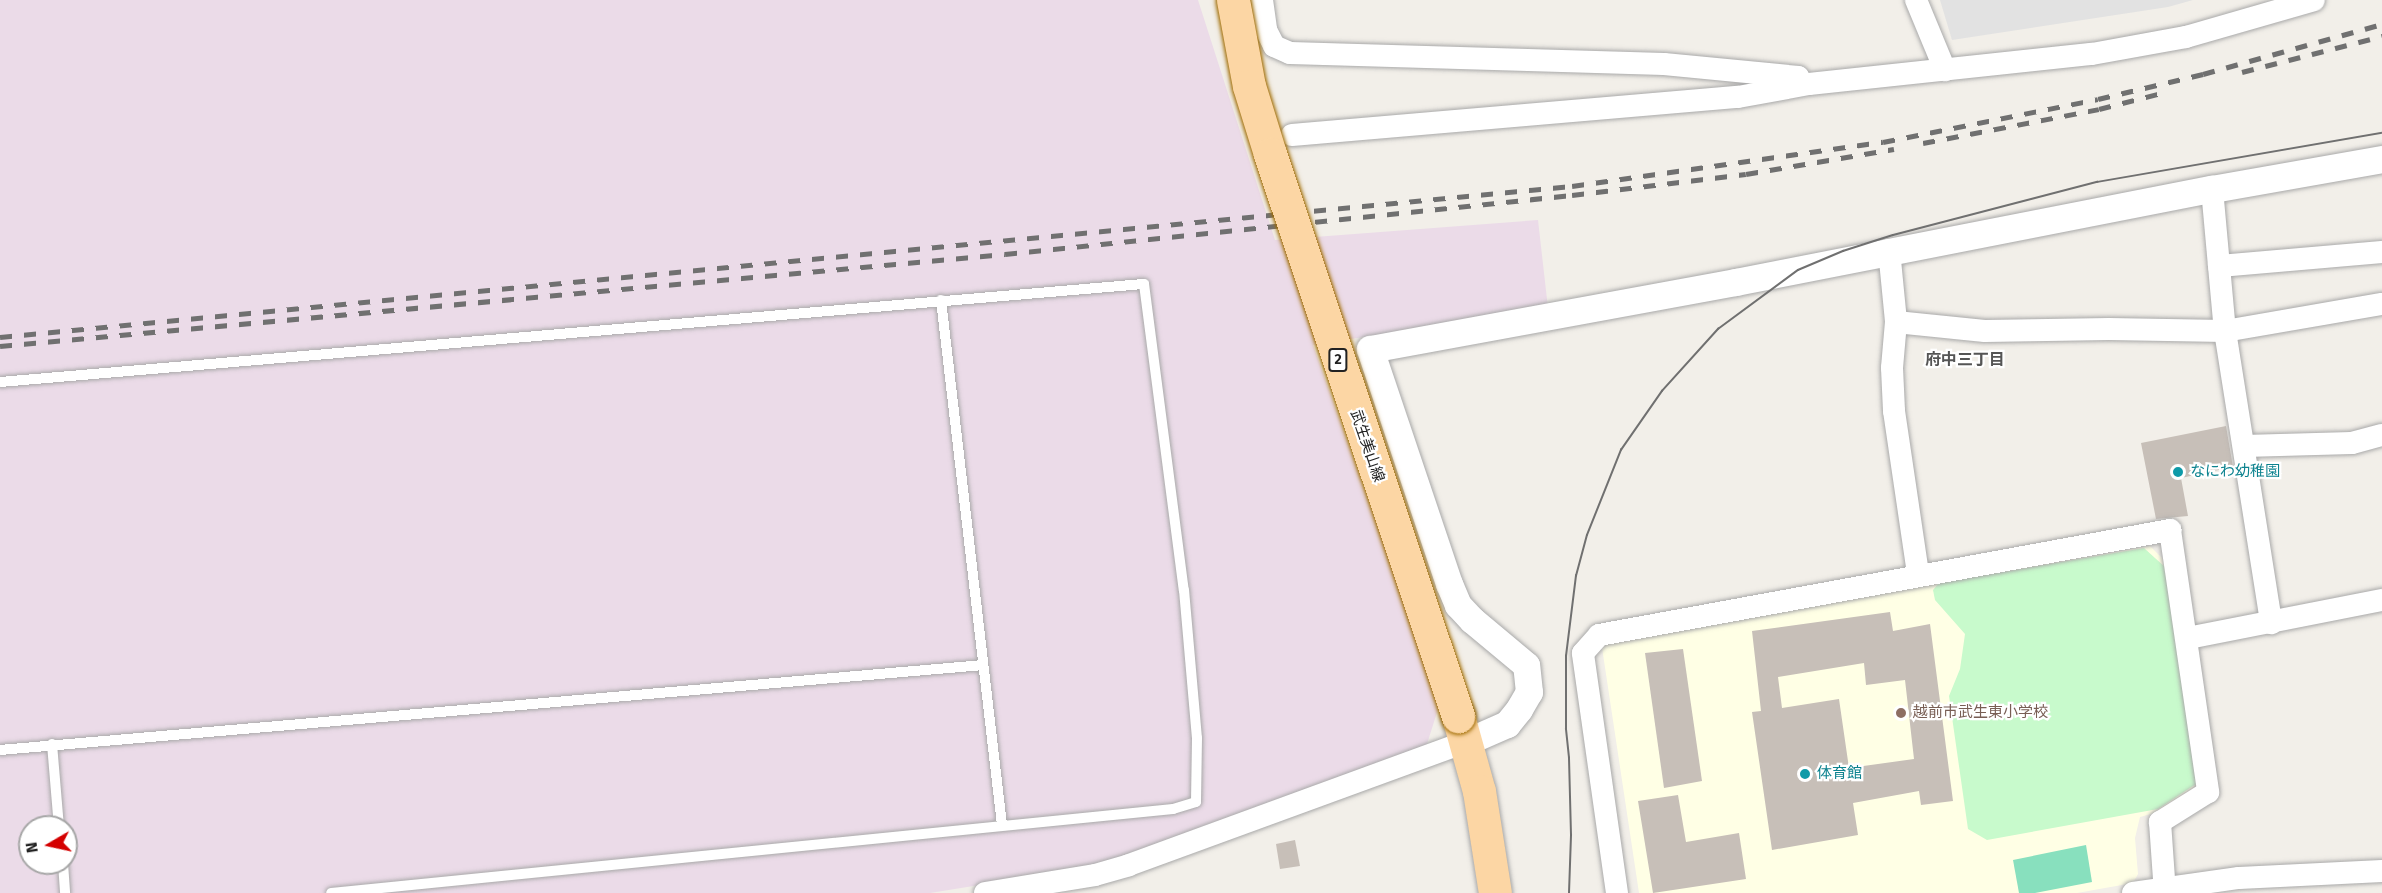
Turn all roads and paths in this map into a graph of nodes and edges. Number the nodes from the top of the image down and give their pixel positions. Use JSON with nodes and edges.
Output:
{"nodes":[{"id":1,"x":1233,"y":0,"type":"edge"},
{"id":2,"x":1262,"y":0,"type":"edge"},
{"id":3,"x":1916,"y":0,"type":"edge"},
{"id":4,"x":2314,"y":0,"type":"edge"},
{"id":5,"x":1945,"y":70,"type":"junction"},
{"id":6,"x":1800,"y":86,"type":"junction"},
{"id":7,"x":1454,"y":122,"type":"junction"},
{"id":8,"x":1292,"y":135,"type":"dead end"},
{"id":9,"x":1435,"y":141,"type":"dead end"},
{"id":10,"x":2382,"y":159,"type":"edge"},
{"id":11,"x":2212,"y":189,"type":"junction"},
{"id":12,"x":1889,"y":250,"type":"junction"},
{"id":13,"x":2382,"y":252,"type":"edge"},
{"id":14,"x":2219,"y":266,"type":"junction"},
{"id":15,"x":941,"y":300,"type":"junction"},
{"id":16,"x":2382,"y":304,"type":"edge"},
{"id":17,"x":1896,"y":322,"type":"junction"},
{"id":18,"x":2225,"y":331,"type":"junction"},
{"id":19,"x":0,"y":382,"type":"edge"},
{"id":20,"x":2382,"y":435,"type":"edge"},
{"id":21,"x":2244,"y":446,"type":"junction"},
{"id":22,"x":1918,"y":574,"type":"junction"},
{"id":23,"x":2382,"y":600,"type":"edge"},
{"id":24,"x":2271,"y":623,"type":"junction"},
{"id":25,"x":2188,"y":638,"type":"junction"},
{"id":26,"x":983,"y":665,"type":"junction"},
{"id":27,"x":1462,"y":729,"type":"junction"},
{"id":28,"x":52,"y":744,"type":"junction"},
{"id":29,"x":0,"y":750,"type":"edge"},
{"id":30,"x":58,"y":815,"type":"edge"},
{"id":31,"x":1002,"y":825,"type":"junction"},
{"id":32,"x":2382,"y":871,"type":"edge"},
{"id":33,"x":64,"y":875,"type":"edge"},
{"id":34,"x":2332,"y":883,"type":"edge"},
{"id":35,"x":2165,"y":890,"type":"edge"},
{"id":36,"x":65,"y":893,"type":"edge"},
{"id":37,"x":332,"y":893,"type":"edge"},
{"id":38,"x":985,"y":893,"type":"edge"},
{"id":39,"x":1496,"y":893,"type":"edge"},
{"id":40,"x":1617,"y":893,"type":"edge"},
{"id":41,"x":2133,"y":893,"type":"edge"}],
"edges":[{"from":1,"to":27,"type":"main road","name":"武生美山線","number":"2","bridge":true},
{"from":2,"to":6,"type":"street"},
{"from":3,"to":5,"type":"street"},
{"from":4,"to":5,"type":"street"},
{"from":5,"to":6,"type":"street"},
{"from":6,"to":7,"type":"street"},
{"from":7,"to":8,"type":"street"},
{"from":7,"to":9,"type":"street"},
{"from":10,"to":11,"type":"street"},
{"from":11,"to":12,"type":"street"},
{"from":11,"to":14,"type":"street"},
{"from":12,"to":17,"type":"street"},
{"from":12,"to":27,"type":"street"},
{"from":13,"to":14,"type":"street"},
{"from":14,"to":18,"type":"street"},
{"from":15,"to":19,"type":"lane"},
{"from":15,"to":26,"type":"lane"},
{"from":15,"to":31,"type":"lane"},
{"from":16,"to":18,"type":"street"},
{"from":17,"to":18,"type":"street"},
{"from":17,"to":22,"type":"street"},
{"from":18,"to":21,"type":"street"},
{"from":20,"to":21,"type":"street"},
{"from":21,"to":24,"type":"street"},
{"from":22,"to":25,"type":"street"},
{"from":22,"to":40,"type":"street"},
{"from":23,"to":24,"type":"street"},
{"from":24,"to":25,"type":"street"},
{"from":25,"to":35,"type":"street"},
{"from":26,"to":28,"type":"lane"},
{"from":26,"to":31,"type":"lane"},
{"from":27,"to":38,"type":"street"},
{"from":27,"to":39,"type":"main road","name":"武生美山線","number":"2"},
{"from":28,"to":29,"type":"lane"},
{"from":28,"to":30,"type":"lane"},
{"from":31,"to":37,"type":"lane"},
{"from":32,"to":34,"type":"street"},
{"from":33,"to":36,"type":"lane"},
{"from":34,"to":35,"type":"street"},
{"from":35,"to":41,"type":"street"}]}
